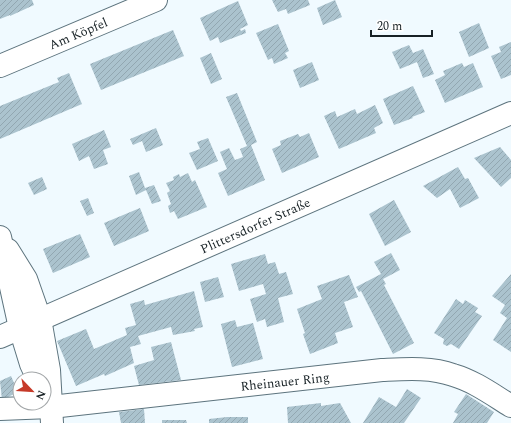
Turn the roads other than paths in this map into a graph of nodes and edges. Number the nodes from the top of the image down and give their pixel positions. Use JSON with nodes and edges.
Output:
{"nodes":[{"id":1,"x":156,"y":0,"type":"edge"},
{"id":2,"x":0,"y":66,"type":"edge"},
{"id":3,"x":511,"y":113,"type":"edge"},
{"id":4,"x":0,"y":237,"type":"edge"},
{"id":5,"x":40,"y":319,"type":"junction"},
{"id":6,"x":20,"y":328,"type":"junction"},
{"id":7,"x":0,"y":337,"type":"edge"},
{"id":8,"x":35,"y":371,"type":"edge"},
{"id":9,"x":49,"y":371,"type":"edge"},
{"id":10,"x":511,"y":406,"type":"edge"},
{"id":11,"x":52,"y":407,"type":"edge"},
{"id":12,"x":0,"y":409,"type":"edge"},
{"id":13,"x":12,"y":409,"type":"edge"}],
"edges":[{"from":1,"to":2,"type":"street","name":"Am Köpfel"},
{"from":3,"to":5,"type":"street","name":"Plittersdorfer Straße"},
{"from":4,"to":5,"type":"street"},
{"from":4,"to":6,"type":"street"},
{"from":5,"to":6,"type":"street","name":"Plittersdorfer Straße"},
{"from":5,"to":9,"type":"street"},
{"from":6,"to":7,"type":"street","name":"Plittersdorfer Straße"},
{"from":6,"to":8,"type":"street"},
{"from":10,"to":11,"type":"street","name":"Rheinauer Ring"},
{"from":12,"to":13,"type":"street","name":"Rheinauer Ring"}]}
